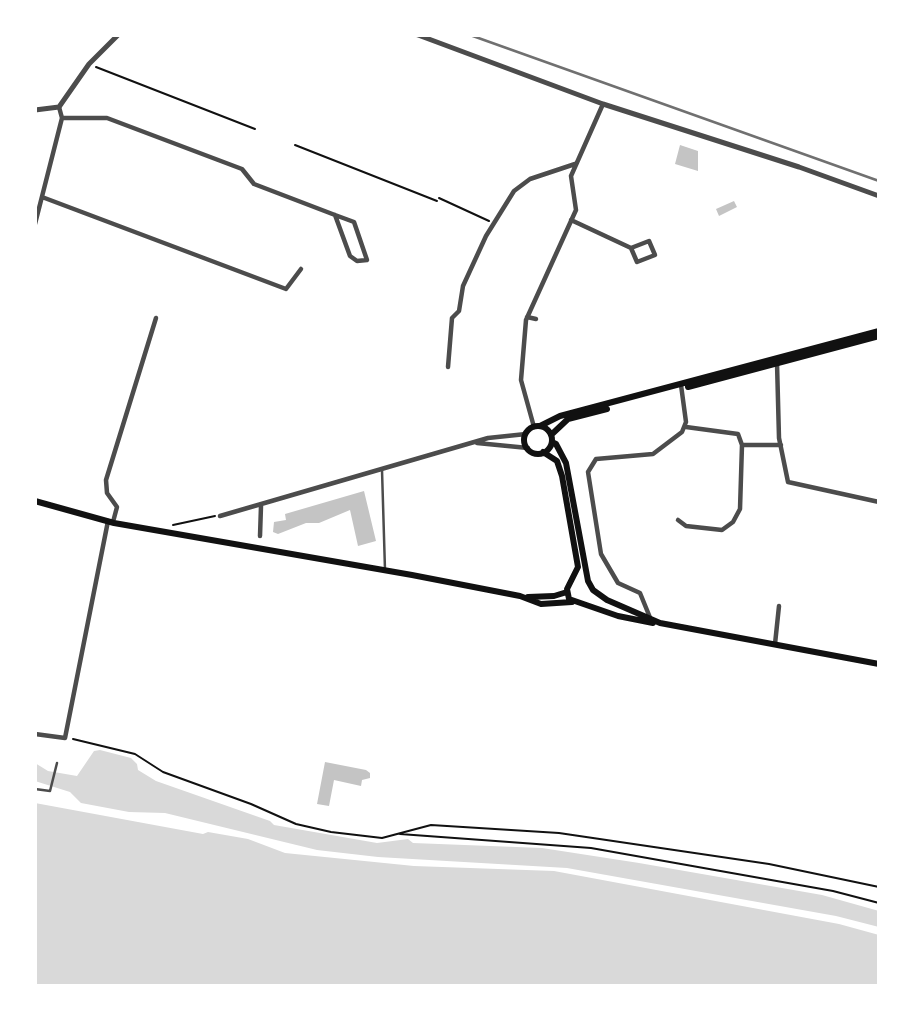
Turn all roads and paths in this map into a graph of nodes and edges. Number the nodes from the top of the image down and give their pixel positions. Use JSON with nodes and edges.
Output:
{"nodes":[{"id":1,"x":118,"y":35,"type":"edge"},
{"id":2,"x":418,"y":35,"type":"edge"},
{"id":3,"x":91,"y":65,"type":"dead end"},
{"id":4,"x":603,"y":104,"type":"junction"},
{"id":5,"x":59,"y":107,"type":"junction"},
{"id":6,"x":35,"y":110,"type":"edge"},
{"id":7,"x":62,"y":118,"type":"junction"},
{"id":8,"x":255,"y":129,"type":"dead end"},
{"id":9,"x":295,"y":145,"type":"dead end"},
{"id":10,"x":576,"y":163,"type":"junction"},
{"id":11,"x":879,"y":196,"type":"edge"},
{"id":12,"x":42,"y":197,"type":"junction"},
{"id":13,"x":335,"y":215,"type":"junction"},
{"id":14,"x":571,"y":220,"type":"junction"},
{"id":15,"x":35,"y":225,"type":"edge"},
{"id":16,"x":496,"y":225,"type":"junction"},
{"id":17,"x":631,"y":248,"type":"junction"},
{"id":18,"x":301,"y":269,"type":"dead end"},
{"id":19,"x":528,"y":314,"type":"junction"},
{"id":20,"x":156,"y":318,"type":"dead end"},
{"id":21,"x":879,"y":333,"type":"edge"},
{"id":22,"x":776,"y":361,"type":"junction"},
{"id":23,"x":448,"y":367,"type":"dead end"},
{"id":24,"x":681,"y":387,"type":"junction"},
{"id":25,"x":537,"y":427,"type":"junction"},
{"id":26,"x":686,"y":427,"type":"junction"},
{"id":27,"x":526,"y":435,"type":"junction"},
{"id":28,"x":551,"y":438,"type":"junction"},
{"id":29,"x":476,"y":443,"type":"junction"},
{"id":30,"x":780,"y":444,"type":"junction"},
{"id":31,"x":742,"y":445,"type":"junction"},
{"id":32,"x":528,"y":448,"type":"junction"},
{"id":33,"x":544,"y":453,"type":"junction"},
{"id":34,"x":382,"y":470,"type":"junction"},
{"id":35,"x":35,"y":501,"type":"edge"},
{"id":36,"x":879,"y":502,"type":"edge"},
{"id":37,"x":261,"y":506,"type":"junction"},
{"id":38,"x":220,"y":516,"type":"joint"},
{"id":39,"x":678,"y":520,"type":"dead end"},
{"id":40,"x":111,"y":522,"type":"junction"},
{"id":41,"x":172,"y":526,"type":"dead end"},
{"id":42,"x":260,"y":536,"type":"dead end"},
{"id":43,"x":385,"y":570,"type":"junction"},
{"id":44,"x":574,"y":580,"type":"junction"},
{"id":45,"x":588,"y":581,"type":"junction"},
{"id":46,"x":593,"y":590,"type":"junction"},
{"id":47,"x":567,"y":592,"type":"junction"},
{"id":48,"x":520,"y":596,"type":"junction"},
{"id":49,"x":572,"y":602,"type":"junction"},
{"id":50,"x":585,"y":603,"type":"junction"},
{"id":51,"x":779,"y":606,"type":"dead end"},
{"id":52,"x":652,"y":620,"type":"junction"},
{"id":53,"x":660,"y":623,"type":"junction"},
{"id":54,"x":775,"y":644,"type":"junction"},
{"id":55,"x":879,"y":664,"type":"edge"},
{"id":56,"x":35,"y":734,"type":"edge"},
{"id":57,"x":72,"y":739,"type":"dead end"},
{"id":58,"x":57,"y":763,"type":"dead end"},
{"id":59,"x":35,"y":789,"type":"edge"},
{"id":60,"x":399,"y":834,"type":"junction"},
{"id":61,"x":879,"y":887,"type":"edge"},
{"id":62,"x":879,"y":903,"type":"edge"}],
"edges":[{"from":1,"to":5,"type":"street"},
{"from":2,"to":4,"type":"street"},
{"from":3,"to":8,"type":"path"},
{"from":4,"to":10,"type":"street"},
{"from":4,"to":11,"type":"street"},
{"from":5,"to":6,"type":"street"},
{"from":5,"to":7,"type":"street"},
{"from":7,"to":12,"type":"street"},
{"from":7,"to":13,"type":"street"},
{"from":9,"to":16,"type":"path"},
{"from":10,"to":14,"type":"street"},
{"from":10,"to":16,"type":"street"},
{"from":12,"to":15,"type":"street"},
{"from":12,"to":18,"type":"street"},
{"from":13,"to":13,"type":"street"},
{"from":14,"to":17,"type":"street"},
{"from":14,"to":19,"type":"street"},
{"from":16,"to":23,"type":"street"},
{"from":17,"to":17,"type":"street"},
{"from":19,"to":19,"type":"street"},
{"from":19,"to":25,"type":"street"},
{"from":20,"to":40,"type":"street"},
{"from":21,"to":22,"type":"main road"},
{"from":22,"to":24,"type":"main road"},
{"from":22,"to":30,"type":"street"},
{"from":24,"to":25,"type":"main road"},
{"from":24,"to":26,"type":"street"},
{"from":24,"to":28,"type":"main road"},
{"from":25,"to":27,"type":"main road"},
{"from":25,"to":28,"type":"main road"},
{"from":26,"to":31,"type":"street"},
{"from":26,"to":52,"type":"street"},
{"from":27,"to":29,"type":"street"},
{"from":27,"to":32,"type":"main road"},
{"from":28,"to":33,"type":"main road"},
{"from":28,"to":45,"type":"main road"},
{"from":29,"to":32,"type":"street"},
{"from":29,"to":34,"type":"street"},
{"from":30,"to":31,"type":"street"},
{"from":30,"to":36,"type":"street"},
{"from":31,"to":39,"type":"street"},
{"from":32,"to":33,"type":"main road"},
{"from":33,"to":44,"type":"main road"},
{"from":34,"to":37,"type":"street"},
{"from":34,"to":43,"type":"lane"},
{"from":35,"to":40,"type":"main road"},
{"from":37,"to":38,"type":"street"},
{"from":37,"to":42,"type":"street"},
{"from":38,"to":41,"type":"path"},
{"from":40,"to":43,"type":"main road"},
{"from":40,"to":56,"type":"street"},
{"from":43,"to":48,"type":"main road"},
{"from":44,"to":45,"type":"main road"},
{"from":44,"to":47,"type":"main road"},
{"from":45,"to":46,"type":"main road"},
{"from":46,"to":50,"type":"main road"},
{"from":46,"to":52,"type":"main road"},
{"from":47,"to":48,"type":"main road"},
{"from":47,"to":49,"type":"main road"},
{"from":48,"to":49,"type":"main road"},
{"from":49,"to":50,"type":"main road"},
{"from":50,"to":53,"type":"main road"},
{"from":51,"to":54,"type":"street"},
{"from":52,"to":53,"type":"main road"},
{"from":53,"to":54,"type":"main road"},
{"from":54,"to":55,"type":"main road"},
{"from":57,"to":60,"type":"path"},
{"from":58,"to":59,"type":"lane"},
{"from":60,"to":61,"type":"path"},
{"from":60,"to":62,"type":"path"}]}
